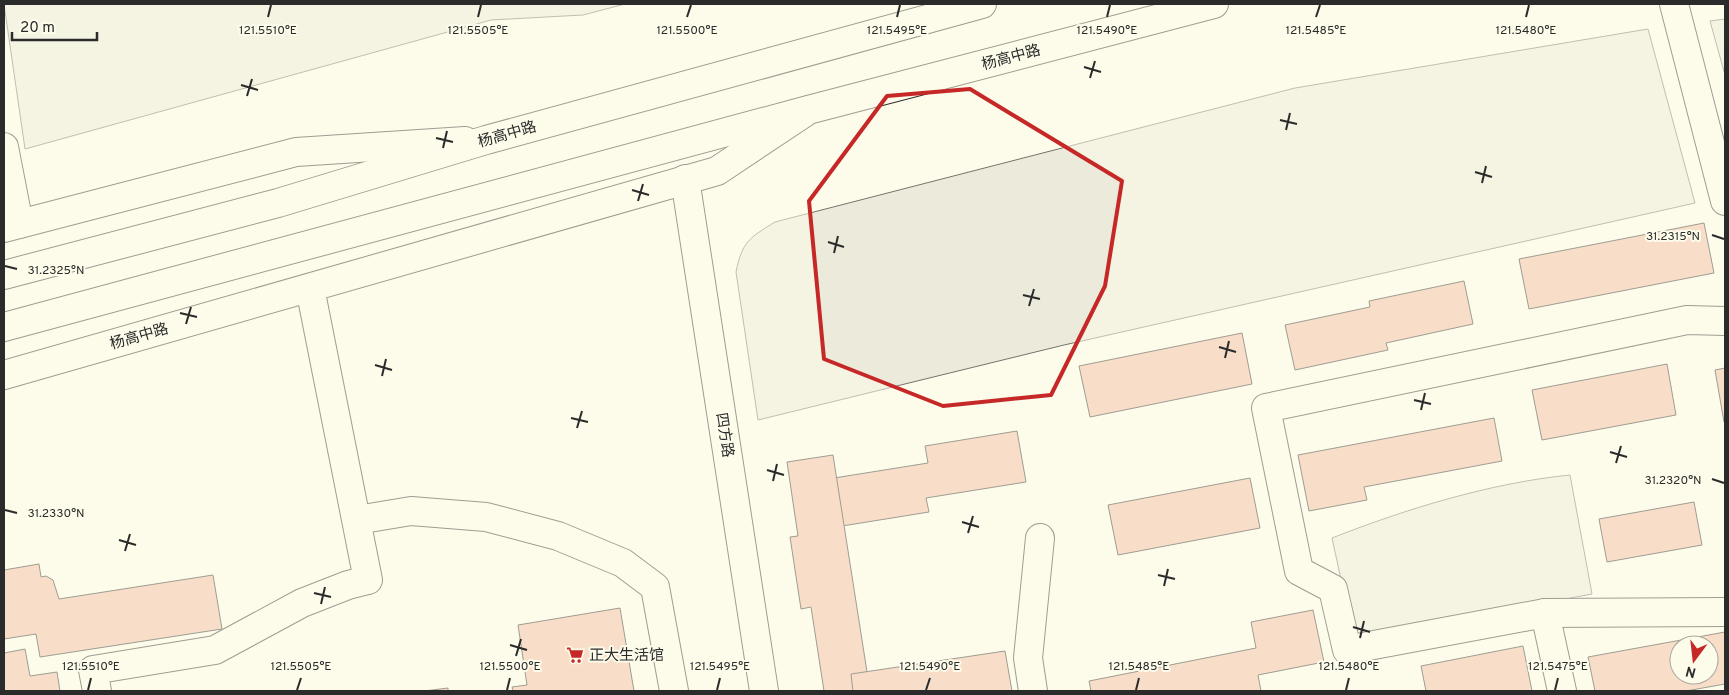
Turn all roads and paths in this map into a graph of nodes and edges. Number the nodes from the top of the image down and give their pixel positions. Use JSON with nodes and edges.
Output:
{"nodes":[{"id":1,"x":982,"y":4,"type":"edge"},
{"id":2,"x":1214,"y":4,"type":"edge"},
{"id":3,"x":1674,"y":4,"type":"edge"},
{"id":4,"x":808,"y":110,"type":"junction"},
{"id":5,"x":486,"y":140,"type":"junction"},
{"id":6,"x":4,"y":147,"type":"edge"},
{"id":7,"x":685,"y":179,"type":"junction"},
{"id":8,"x":1725,"y":201,"type":"edge"},
{"id":9,"x":11,"y":226,"type":"edge"},
{"id":10,"x":4,"y":275,"type":"edge"},
{"id":11,"x":310,"y":288,"type":"junction"},
{"id":12,"x":1725,"y":321,"type":"edge"},
{"id":13,"x":4,"y":327,"type":"edge"},
{"id":14,"x":4,"y":375,"type":"edge"},
{"id":15,"x":356,"y":520,"type":"junction"},
{"id":16,"x":1040,"y":538,"type":"dead end"},
{"id":17,"x":1725,"y":612,"type":"edge"},
{"id":18,"x":1545,"y":613,"type":"junction"},
{"id":19,"x":97,"y":691,"type":"edge"},
{"id":20,"x":674,"y":691,"type":"edge"},
{"id":21,"x":764,"y":691,"type":"edge"},
{"id":22,"x":1033,"y":691,"type":"edge"},
{"id":23,"x":1562,"y":691,"type":"edge"}],
"edges":[{"from":1,"to":5,"type":"main road","name":"杨高中路"},
{"from":2,"to":4,"type":"main road","name":"杨高中路"},
{"from":3,"to":8,"type":"main road"},
{"from":4,"to":7,"type":"main road","name":"杨高中路"},
{"from":4,"to":13,"type":"main road","name":"杨高中路"},
{"from":5,"to":9,"type":"main road"},
{"from":5,"to":10,"type":"main road","name":"杨高中路"},
{"from":6,"to":9,"type":"main road"},
{"from":7,"to":11,"type":"main road","name":"杨高中路"},
{"from":7,"to":21,"type":"main road","name":"四方路"},
{"from":11,"to":14,"type":"main road","name":"杨高中路"},
{"from":11,"to":15,"type":"main road"},
{"from":12,"to":18,"type":"main road"},
{"from":15,"to":19,"type":"main road"},
{"from":15,"to":20,"type":"main road"},
{"from":16,"to":22,"type":"main road"},
{"from":17,"to":18,"type":"main road"},
{"from":18,"to":23,"type":"main road"}]}
